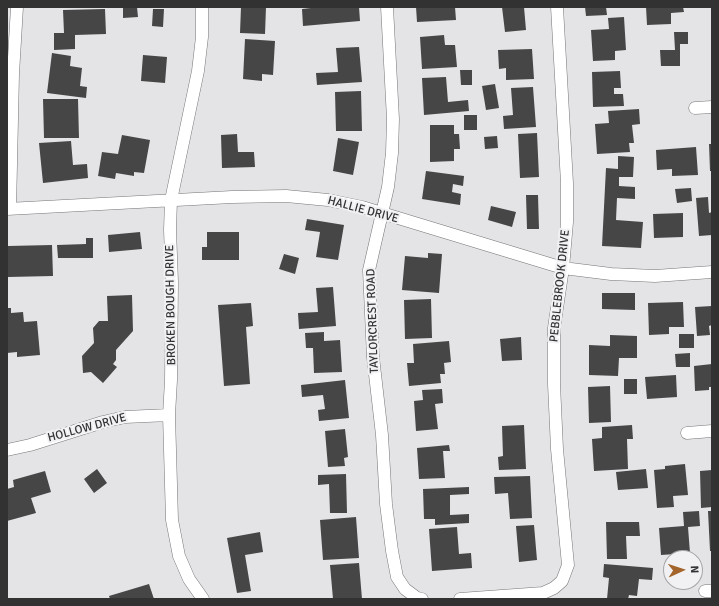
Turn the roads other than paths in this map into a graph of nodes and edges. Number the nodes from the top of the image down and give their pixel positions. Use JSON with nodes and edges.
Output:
{"nodes":[{"id":1,"x":17,"y":7,"type":"edge"},
{"id":2,"x":202,"y":7,"type":"edge"},
{"id":3,"x":387,"y":7,"type":"edge"},
{"id":4,"x":557,"y":7,"type":"edge"},
{"id":5,"x":712,"y":107,"type":"edge"},
{"id":6,"x":695,"y":108,"type":"dead end"},
{"id":7,"x":171,"y":200,"type":"junction"},
{"id":8,"x":8,"y":209,"type":"edge"},
{"id":9,"x":381,"y":213,"type":"junction"},
{"id":10,"x":563,"y":268,"type":"junction"},
{"id":11,"x":712,"y":272,"type":"edge"},
{"id":12,"x":169,"y":414,"type":"junction"},
{"id":13,"x":712,"y":431,"type":"edge"},
{"id":14,"x":687,"y":433,"type":"dead end"},
{"id":15,"x":7,"y":450,"type":"edge"},
{"id":16,"x":203,"y":599,"type":"edge"},
{"id":17,"x":422,"y":599,"type":"edge"},
{"id":18,"x":460,"y":599,"type":"edge"}],
"edges":[{"from":1,"to":8,"type":"street"},
{"from":2,"to":7,"type":"street","name":"BROKEN BOUGH DRIVE"},
{"from":3,"to":9,"type":"street","name":"TAYLORCREST ROAD"},
{"from":4,"to":10,"type":"street","name":"PEBBLEBROOK DRIVE"},
{"from":5,"to":6,"type":"street"},
{"from":7,"to":8,"type":"street","name":"HALLIE DRIVE"},
{"from":7,"to":9,"type":"street","name":"HALLIE DRIVE"},
{"from":7,"to":12,"type":"street","name":"BROKEN BOUGH DRIVE"},
{"from":9,"to":10,"type":"street","name":"HALLIE DRIVE"},
{"from":9,"to":17,"type":"street","name":"TAYLORCREST ROAD"},
{"from":10,"to":11,"type":"street","name":"HALLIE DRIVE"},
{"from":10,"to":18,"type":"street","name":"PEBBLEBROOK DRIVE"},
{"from":12,"to":15,"type":"street","name":"HOLLOW DRIVE"},
{"from":12,"to":16,"type":"street","name":"BROKEN BOUGH DRIVE"},
{"from":13,"to":14,"type":"street"}]}
